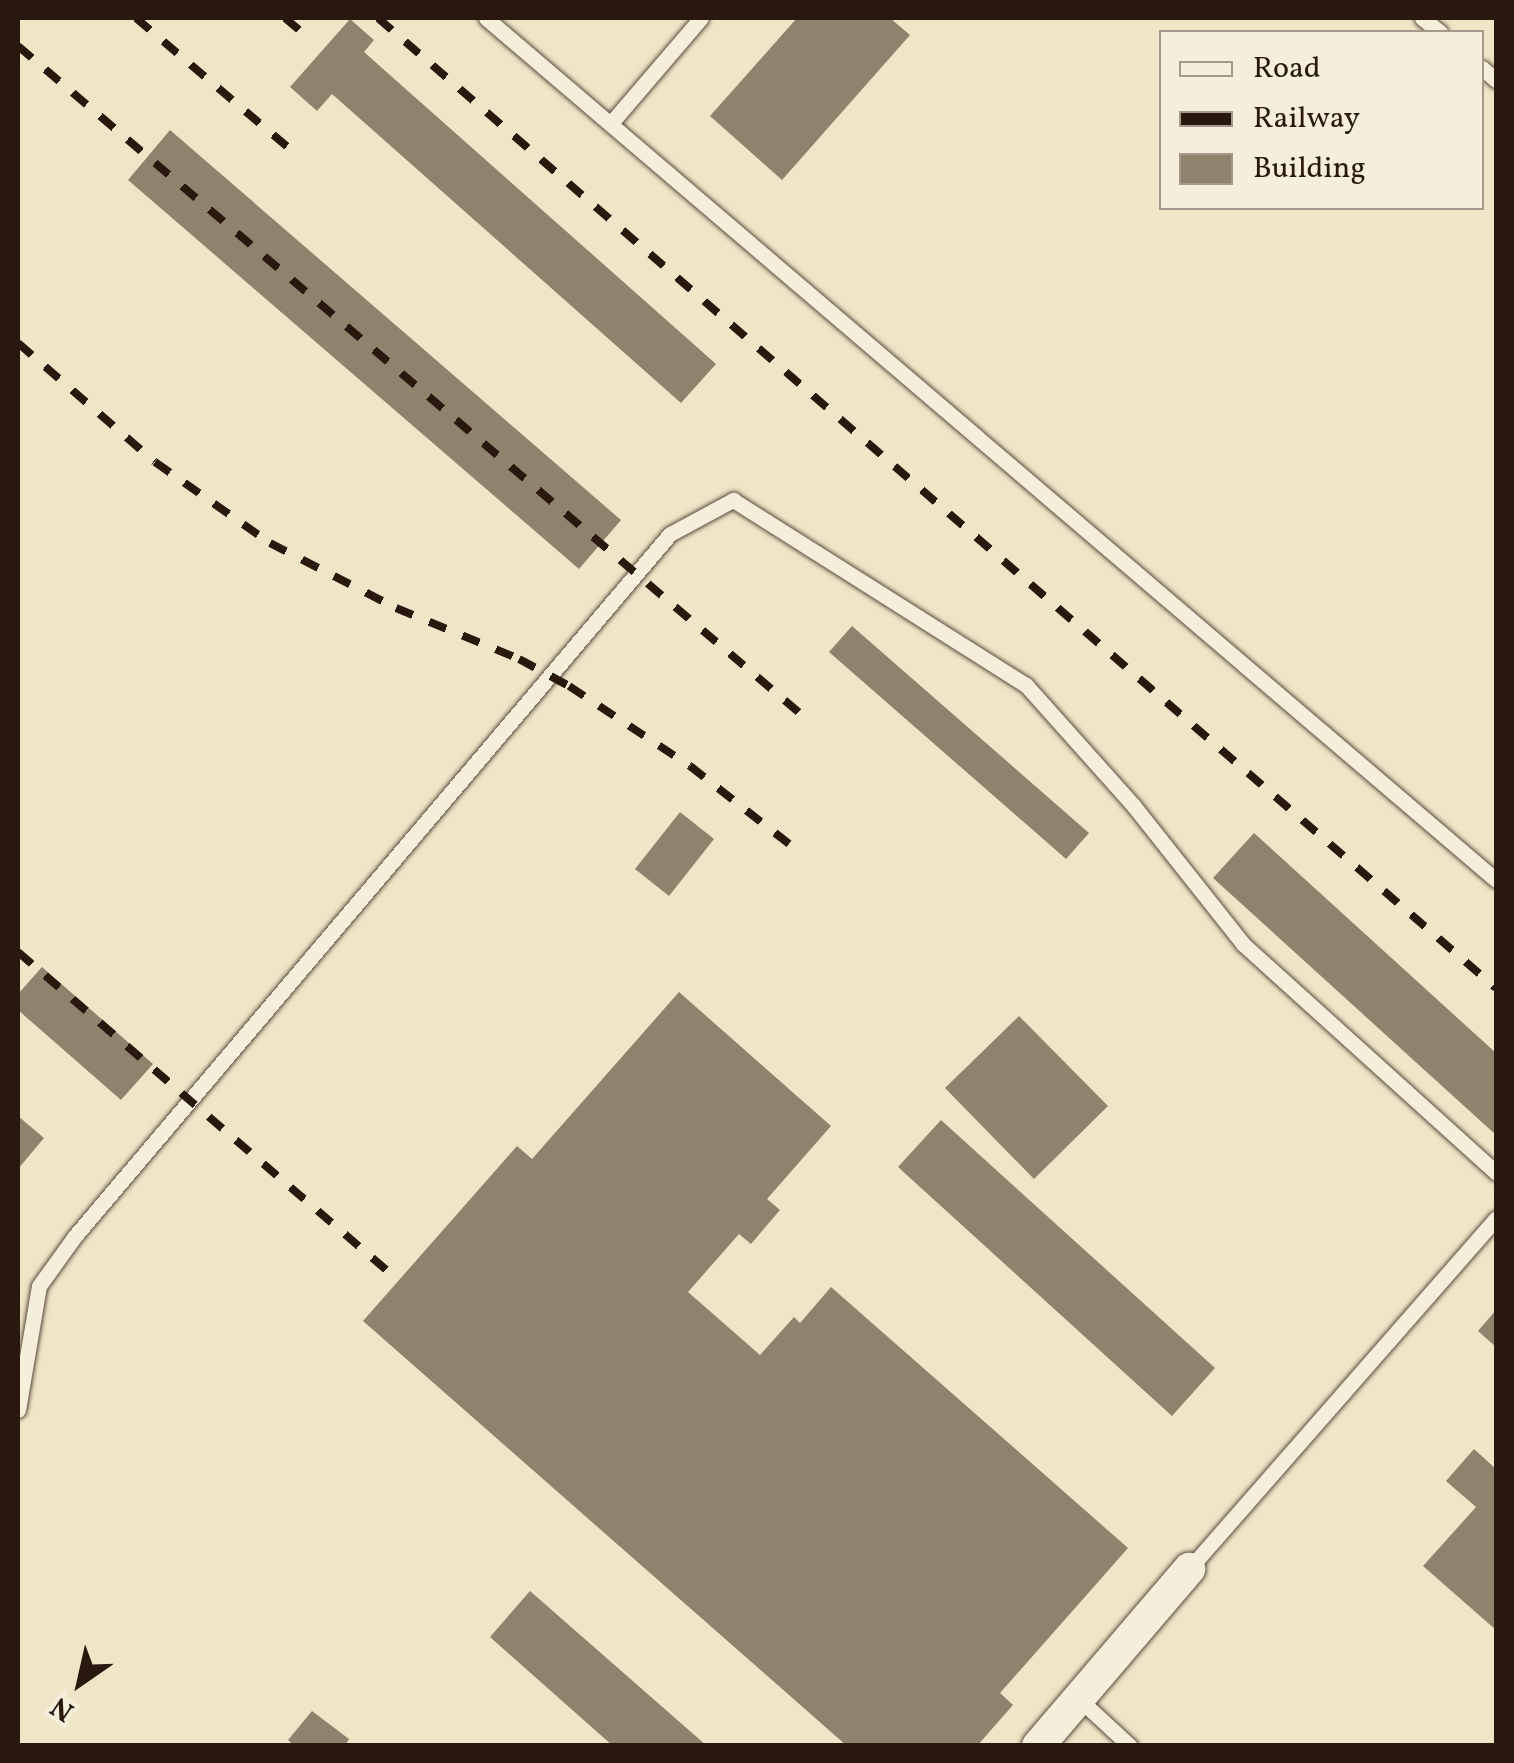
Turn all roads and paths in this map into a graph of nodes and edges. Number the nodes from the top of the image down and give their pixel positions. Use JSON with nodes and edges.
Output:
{"nodes":[{"id":1,"x":486,"y":18,"type":"edge"},
{"id":2,"x":701,"y":18,"type":"edge"},
{"id":3,"x":611,"y":123,"type":"junction"},
{"id":4,"x":1496,"y":880,"type":"edge"},
{"id":5,"x":1496,"y":1173,"type":"edge"},
{"id":6,"x":1496,"y":1218,"type":"edge"},
{"id":7,"x":18,"y":1410,"type":"edge"},
{"id":8,"x":1189,"y":1569,"type":"joint"},
{"id":9,"x":1078,"y":1698,"type":"junction"},
{"id":10,"x":1038,"y":1746,"type":"edge"},
{"id":11,"x":1130,"y":1746,"type":"edge"}],
"edges":[{"from":1,"to":3,"type":"lane"},
{"from":2,"to":3,"type":"lane"},
{"from":3,"to":4,"type":"lane"},
{"from":5,"to":7,"type":"lane"},
{"from":6,"to":8,"type":"lane"},
{"from":8,"to":9,"type":"street"},
{"from":9,"to":10,"type":"street"},
{"from":9,"to":11,"type":"lane"}]}
